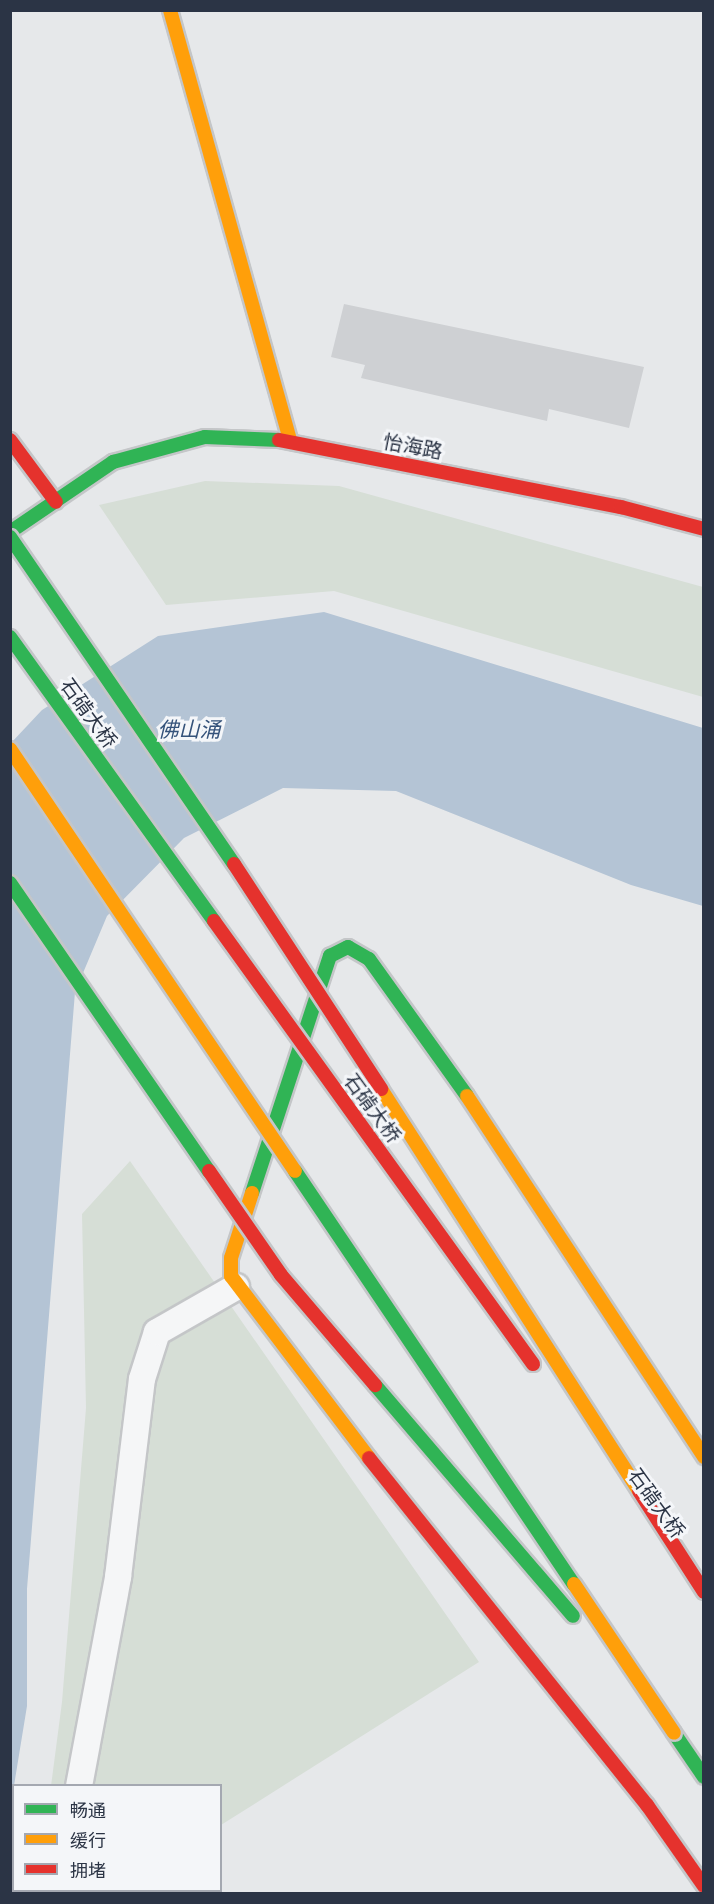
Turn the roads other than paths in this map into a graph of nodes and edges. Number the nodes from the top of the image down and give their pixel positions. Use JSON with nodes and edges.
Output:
{"nodes":[{"id":1,"x":170,"y":10,"type":"edge"},
{"id":2,"x":10,"y":440,"type":"edge"},
{"id":3,"x":290,"y":441,"type":"junction"},
{"id":4,"x":56,"y":501,"type":"junction"},
{"id":5,"x":704,"y":529,"type":"edge"},
{"id":6,"x":10,"y":535,"type":"edge"},
{"id":7,"x":10,"y":638,"type":"edge"},
{"id":8,"x":10,"y":749,"type":"edge"},
{"id":9,"x":10,"y":883,"type":"edge"},
{"id":10,"x":236,"y":1287,"type":"junction"},
{"id":11,"x":543,"y":1377,"type":"dead end"},
{"id":12,"x":591,"y":1446,"type":"dead end"},
{"id":13,"x":704,"y":1457,"type":"edge"},
{"id":14,"x":704,"y":1592,"type":"edge"},
{"id":15,"x":704,"y":1601,"type":"edge"},
{"id":16,"x":674,"y":1733,"type":"junction"},
{"id":17,"x":704,"y":1777,"type":"edge"},
{"id":18,"x":79,"y":1784,"type":"edge"},
{"id":19,"x":704,"y":1886,"type":"edge"}],
"edges":[{"from":1,"to":3,"type":"main road"},
{"from":2,"to":4,"type":"main road"},
{"from":3,"to":4,"type":"main road","name":"怡海路"},
{"from":3,"to":5,"type":"main road","name":"怡海路"},
{"from":4,"to":6,"type":"main road","name":"怡海路"},
{"from":6,"to":14,"type":"main road","bridge":true},
{"from":7,"to":11,"type":"main road","name":"石𬒔大桥","bridge":true},
{"from":8,"to":16,"type":"main road","bridge":true},
{"from":9,"to":16,"type":"main road","bridge":true},
{"from":10,"to":13,"type":"main road"},
{"from":10,"to":18,"type":"street"},
{"from":10,"to":19,"type":"main road"},
{"from":12,"to":15,"type":"main road","name":"石𬒔大桥"},
{"from":16,"to":17,"type":"main road"}]}
